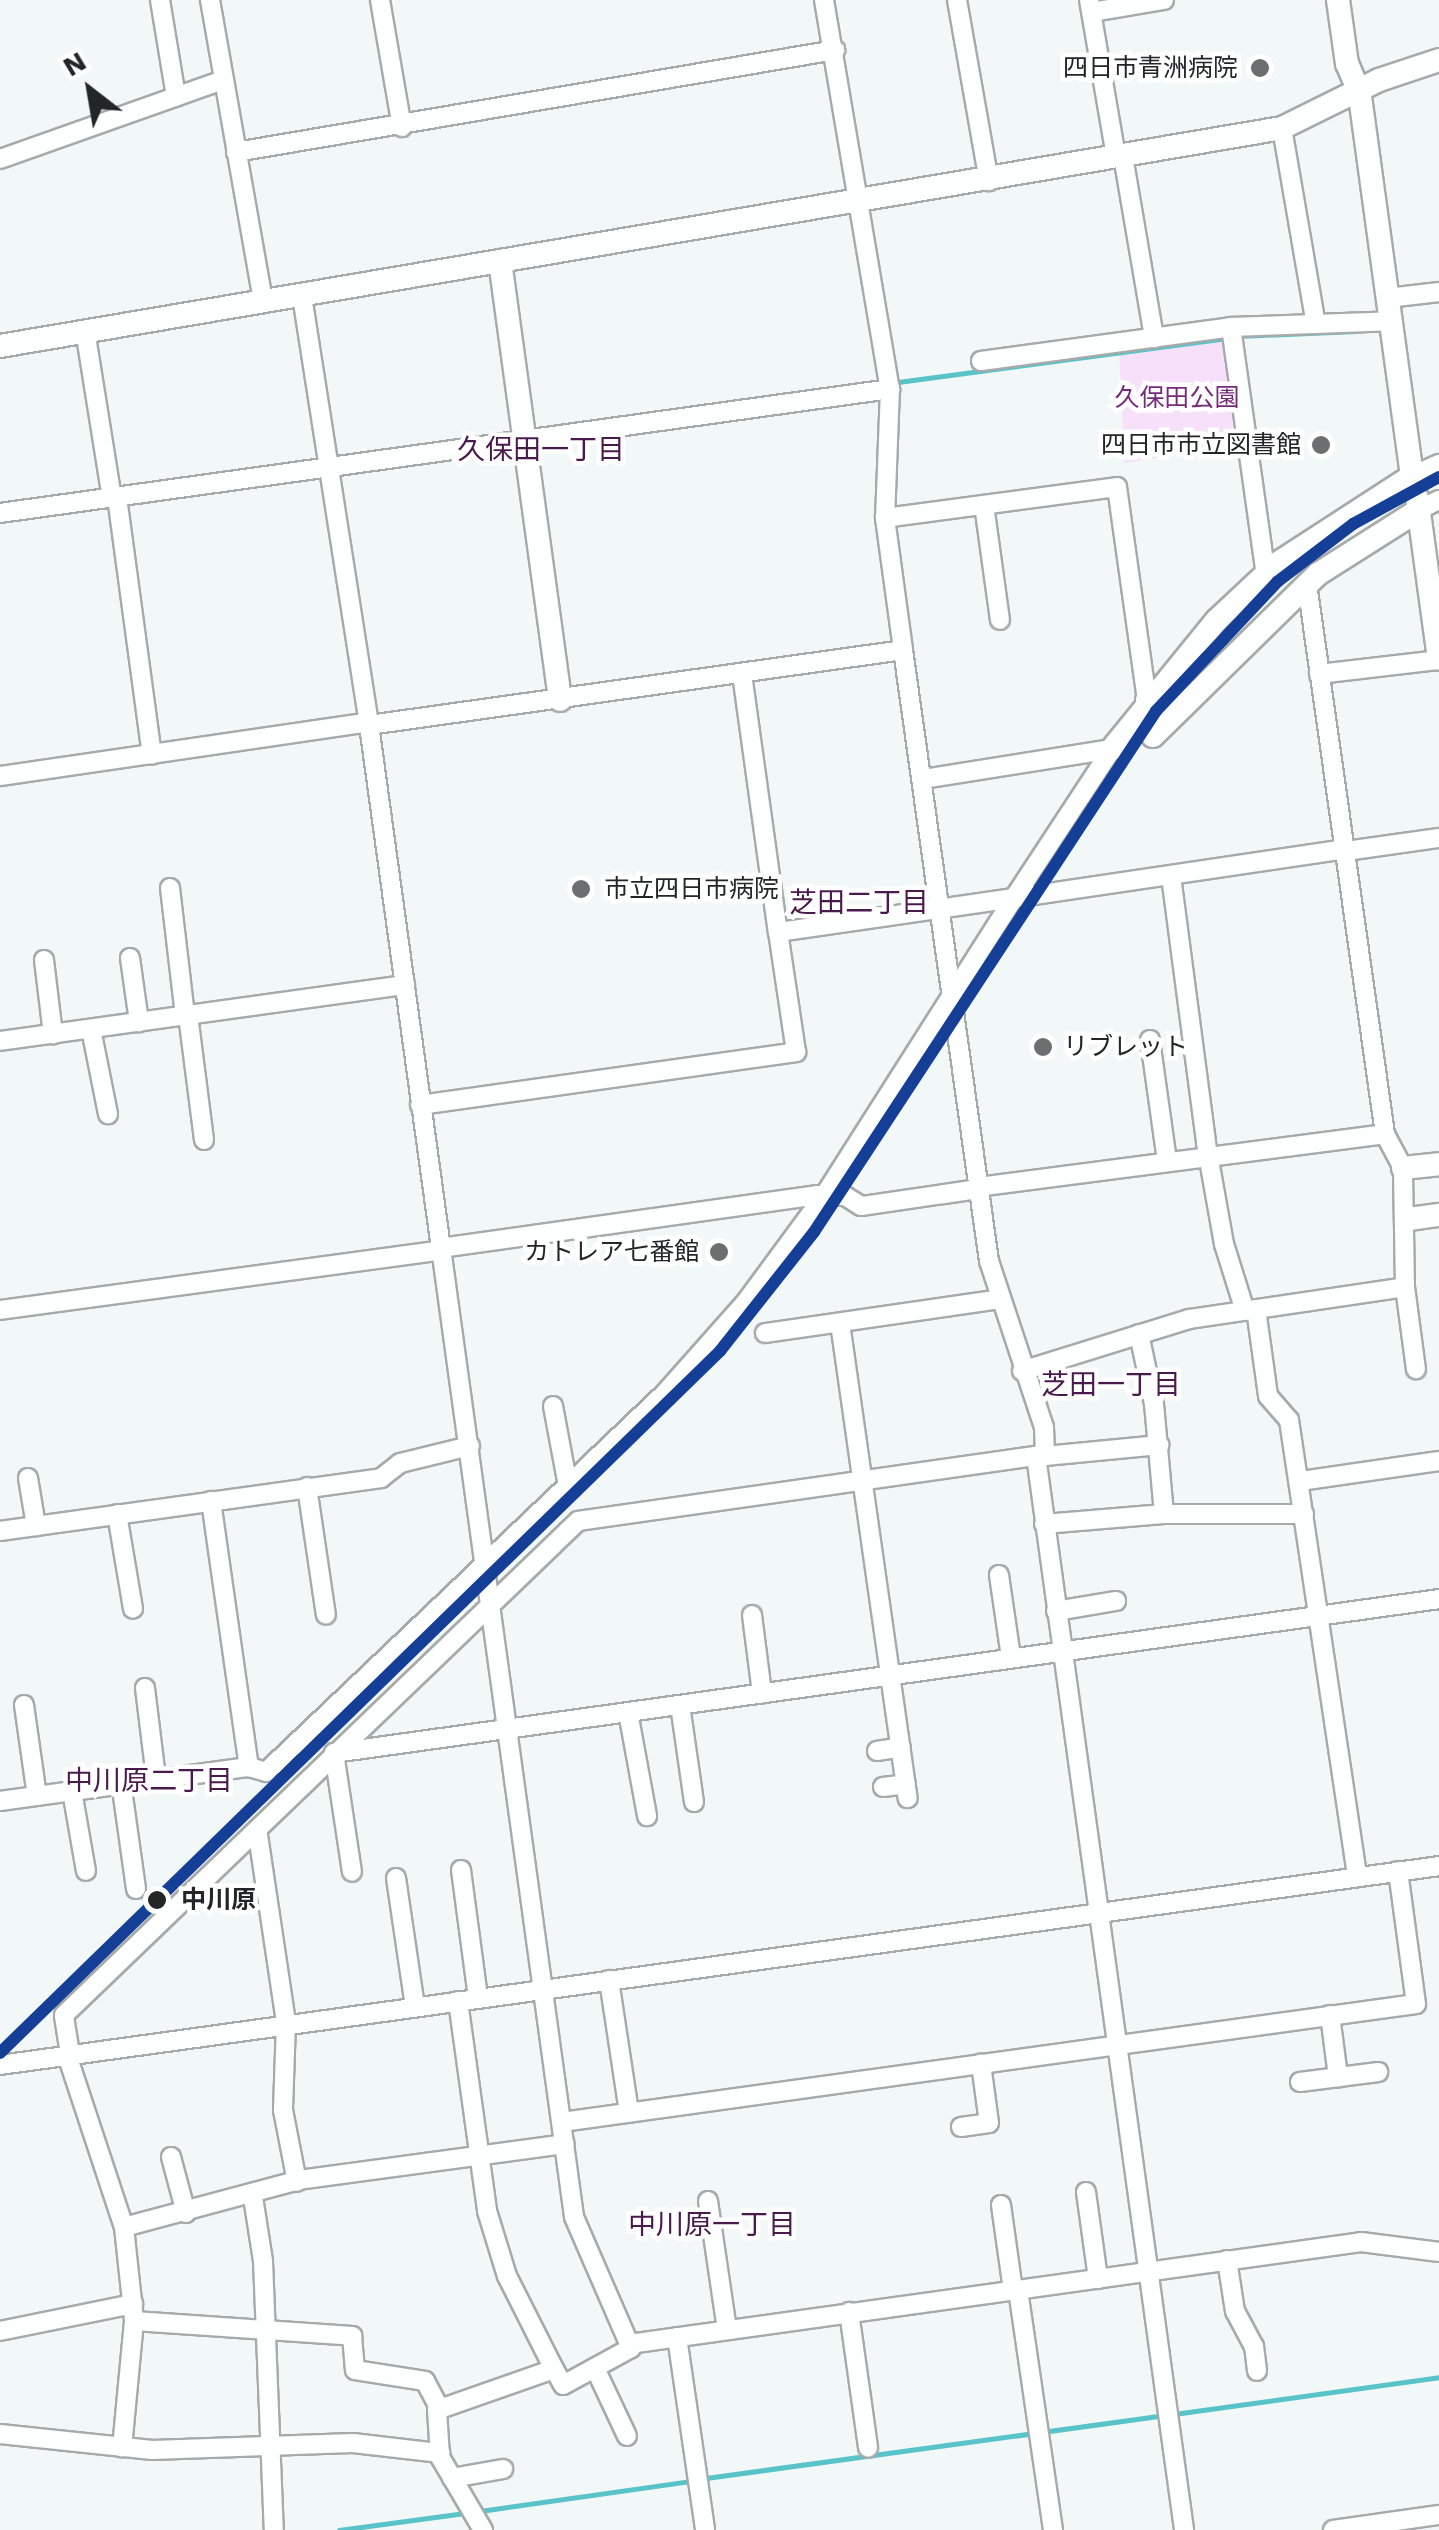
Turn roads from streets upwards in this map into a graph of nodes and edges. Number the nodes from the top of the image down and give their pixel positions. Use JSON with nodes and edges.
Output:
{"nodes":[{"id":1,"x":160,"y":0,"type":"edge"},
{"id":2,"x":210,"y":0,"type":"edge"},
{"id":3,"x":380,"y":0,"type":"edge"},
{"id":4,"x":824,"y":0,"type":"edge"},
{"id":5,"x":958,"y":0,"type":"edge"},
{"id":6,"x":1164,"y":0,"type":"edge"},
{"id":7,"x":1338,"y":0,"type":"edge"},
{"id":8,"x":1090,"y":6,"type":"edge"},
{"id":9,"x":835,"y":50,"type":"junction"},
{"id":10,"x":1439,"y":60,"type":"edge"},
{"id":11,"x":222,"y":80,"type":"junction"},
{"id":12,"x":1360,"y":94,"type":"junction"},
{"id":13,"x":176,"y":97,"type":"junction"},
{"id":14,"x":402,"y":126,"type":"junction"},
{"id":15,"x":1282,"y":128,"type":"junction"},
{"id":16,"x":2,"y":152,"type":"edge"},
{"id":17,"x":236,"y":152,"type":"junction"},
{"id":18,"x":1120,"y":156,"type":"junction"},
{"id":19,"x":988,"y":181,"type":"junction"},
{"id":20,"x":858,"y":202,"type":"junction"},
{"id":21,"x":500,"y":262,"type":"junction"},
{"id":22,"x":1439,"y":292,"type":"edge"},
{"id":23,"x":302,"y":296,"type":"junction"},
{"id":24,"x":262,"y":302,"type":"junction"},
{"id":25,"x":1390,"y":309,"type":"junction"},
{"id":26,"x":1316,"y":324,"type":"junction"},
{"id":27,"x":85,"y":330,"type":"junction"},
{"id":28,"x":1232,"y":334,"type":"junction"},
{"id":29,"x":1154,"y":338,"type":"junction"},
{"id":30,"x":0,"y":346,"type":"edge"},
{"id":31,"x":980,"y":362,"type":"dead end"},
{"id":32,"x":890,"y":389,"type":"junction"},
{"id":33,"x":527,"y":438,"type":"junction"},
{"id":34,"x":1439,"y":464,"type":"edge"},
{"id":35,"x":332,"y":467,"type":"junction"},
{"id":36,"x":1412,"y":476,"type":"junction"},
{"id":37,"x":114,"y":498,"type":"junction"},
{"id":38,"x":984,"y":505,"type":"junction"},
{"id":39,"x":1429,"y":505,"type":"edge"},
{"id":40,"x":0,"y":514,"type":"edge"},
{"id":41,"x":885,"y":518,"type":"junction"},
{"id":42,"x":1266,"y":576,"type":"junction"},
{"id":43,"x":1307,"y":584,"type":"junction"},
{"id":44,"x":1000,"y":620,"type":"dead end"},
{"id":45,"x":903,"y":650,"type":"junction"},
{"id":46,"x":1439,"y":659,"type":"edge"},
{"id":47,"x":742,"y":674,"type":"junction"},
{"id":48,"x":1319,"y":674,"type":"junction"},
{"id":49,"x":560,"y":700,"type":"junction"},
{"id":50,"x":1147,"y":700,"type":"junction"},
{"id":51,"x":369,"y":724,"type":"junction"},
{"id":52,"x":1112,"y":749,"type":"junction"},
{"id":53,"x":152,"y":754,"type":"junction"},
{"id":54,"x":0,"y":776,"type":"edge"},
{"id":55,"x":922,"y":779,"type":"junction"},
{"id":56,"x":1439,"y":838,"type":"edge"},
{"id":57,"x":1346,"y":850,"type":"junction"},
{"id":58,"x":1170,"y":876,"type":"junction"},
{"id":59,"x":170,"y":888,"type":"dead end"},
{"id":60,"x":1014,"y":898,"type":"junction"},
{"id":61,"x":940,"y":909,"type":"junction"},
{"id":62,"x":778,"y":932,"type":"junction"},
{"id":63,"x":130,"y":958,"type":"dead end"},
{"id":64,"x":44,"y":960,"type":"dead end"},
{"id":65,"x":404,"y":985,"type":"junction"},
{"id":66,"x":952,"y":998,"type":"junction"},
{"id":67,"x":186,"y":1016,"type":"junction"},
{"id":68,"x":139,"y":1022,"type":"junction"},
{"id":69,"x":90,"y":1029,"type":"junction"},
{"id":70,"x":52,"y":1034,"type":"junction"},
{"id":71,"x":0,"y":1040,"type":"edge"},
{"id":72,"x":1150,"y":1040,"type":"dead end"},
{"id":73,"x":420,"y":1105,"type":"junction"},
{"id":74,"x":108,"y":1114,"type":"dead end"},
{"id":75,"x":1385,"y":1134,"type":"junction"},
{"id":76,"x":204,"y":1140,"type":"dead end"},
{"id":77,"x":1209,"y":1154,"type":"junction"},
{"id":78,"x":1166,"y":1160,"type":"junction"},
{"id":79,"x":1439,"y":1164,"type":"edge"},
{"id":80,"x":1403,"y":1168,"type":"junction"},
{"id":81,"x":978,"y":1188,"type":"junction"},
{"id":82,"x":824,"y":1196,"type":"junction"},
{"id":83,"x":1439,"y":1216,"type":"edge"},
{"id":84,"x":1409,"y":1218,"type":"junction"},
{"id":85,"x":441,"y":1249,"type":"junction"},
{"id":86,"x":1406,"y":1287,"type":"junction"},
{"id":87,"x":1000,"y":1299,"type":"junction"},
{"id":88,"x":0,"y":1310,"type":"edge"},
{"id":89,"x":1250,"y":1310,"type":"junction"},
{"id":90,"x":840,"y":1323,"type":"junction"},
{"id":91,"x":766,"y":1333,"type":"dead end"},
{"id":92,"x":1139,"y":1334,"type":"junction"},
{"id":93,"x":1416,"y":1370,"type":"dead end"},
{"id":94,"x":1022,"y":1371,"type":"junction"},
{"id":95,"x":553,"y":1406,"type":"dead end"},
{"id":96,"x":1159,"y":1445,"type":"junction"},
{"id":97,"x":470,"y":1446,"type":"junction"},
{"id":98,"x":1040,"y":1456,"type":"junction"},
{"id":99,"x":1439,"y":1461,"type":"edge"},
{"id":100,"x":863,"y":1476,"type":"junction"},
{"id":101,"x":28,"y":1478,"type":"dead end"},
{"id":102,"x":1300,"y":1480,"type":"junction"},
{"id":103,"x":568,"y":1486,"type":"junction"},
{"id":104,"x":307,"y":1487,"type":"junction"},
{"id":105,"x":211,"y":1502,"type":"junction"},
{"id":106,"x":117,"y":1514,"type":"junction"},
{"id":107,"x":1164,"y":1514,"type":"junction"},
{"id":108,"x":1304,"y":1514,"type":"junction"},
{"id":109,"x":1044,"y":1524,"type":"junction"},
{"id":110,"x":36,"y":1526,"type":"junction"},
{"id":111,"x":0,"y":1532,"type":"edge"},
{"id":112,"x":484,"y":1561,"type":"junction"},
{"id":113,"x":999,"y":1575,"type":"dead end"},
{"id":114,"x":1439,"y":1599,"type":"edge"},
{"id":115,"x":1116,"y":1601,"type":"dead end"},
{"id":116,"x":492,"y":1603,"type":"junction"},
{"id":117,"x":133,"y":1609,"type":"dead end"},
{"id":118,"x":1056,"y":1611,"type":"junction"},
{"id":119,"x":326,"y":1615,"type":"dead end"},
{"id":120,"x":752,"y":1615,"type":"dead end"},
{"id":121,"x":1320,"y":1616,"type":"junction"},
{"id":122,"x":1060,"y":1650,"type":"junction"},
{"id":123,"x":1011,"y":1657,"type":"junction"},
{"id":124,"x":890,"y":1675,"type":"junction"},
{"id":125,"x":145,"y":1688,"type":"dead end"},
{"id":126,"x":762,"y":1693,"type":"junction"},
{"id":127,"x":24,"y":1704,"type":"dead end"},
{"id":128,"x":680,"y":1705,"type":"junction"},
{"id":129,"x":628,"y":1712,"type":"junction"},
{"id":130,"x":508,"y":1729,"type":"junction"},
{"id":131,"x":901,"y":1747,"type":"junction"},
{"id":132,"x":877,"y":1750,"type":"dead end"},
{"id":133,"x":334,"y":1753,"type":"junction"},
{"id":134,"x":249,"y":1767,"type":"junction"},
{"id":135,"x":156,"y":1778,"type":"junction"},
{"id":136,"x":121,"y":1782,"type":"junction"},
{"id":137,"x":883,"y":1787,"type":"dead end"},
{"id":138,"x":72,"y":1791,"type":"junction"},
{"id":139,"x":37,"y":1796,"type":"junction"},
{"id":140,"x":0,"y":1801,"type":"edge"},
{"id":141,"x":694,"y":1802,"type":"dead end"},
{"id":142,"x":648,"y":1816,"type":"dead end"},
{"id":143,"x":258,"y":1835,"type":"junction"},
{"id":144,"x":1439,"y":1866,"type":"edge"},
{"id":145,"x":462,"y":1870,"type":"dead end"},
{"id":146,"x":86,"y":1871,"type":"dead end"},
{"id":147,"x":352,"y":1872,"type":"dead end"},
{"id":148,"x":1398,"y":1872,"type":"junction"},
{"id":149,"x":1357,"y":1877,"type":"junction"},
{"id":150,"x":396,"y":1878,"type":"dead end"},
{"id":151,"x":136,"y":1889,"type":"dead end"},
{"id":152,"x":1097,"y":1913,"type":"junction"},
{"id":153,"x":609,"y":1980,"type":"junction"},
{"id":154,"x":543,"y":1990,"type":"junction"},
{"id":155,"x":478,"y":1998,"type":"junction"},
{"id":156,"x":458,"y":2001,"type":"junction"},
{"id":157,"x":415,"y":2006,"type":"junction"},
{"id":158,"x":1330,"y":2015,"type":"junction"},
{"id":159,"x":286,"y":2023,"type":"junction"},
{"id":160,"x":1116,"y":2046,"type":"junction"},
{"id":161,"x":68,"y":2055,"type":"junction"},
{"id":162,"x":8,"y":2064,"type":"edge"},
{"id":163,"x":981,"y":2064,"type":"junction"},
{"id":164,"x":1378,"y":2072,"type":"dead end"},
{"id":165,"x":1338,"y":2077,"type":"junction"},
{"id":166,"x":0,"y":2078,"type":"edge"},
{"id":167,"x":1300,"y":2082,"type":"dead end"},
{"id":168,"x":629,"y":2112,"type":"junction"},
{"id":169,"x":562,"y":2122,"type":"junction"},
{"id":170,"x":961,"y":2126,"type":"dead end"},
{"id":171,"x":564,"y":2144,"type":"junction"},
{"id":172,"x":478,"y":2154,"type":"junction"},
{"id":173,"x":171,"y":2156,"type":"dead end"},
{"id":174,"x":297,"y":2182,"type":"junction"},
{"id":175,"x":1086,"y":2192,"type":"dead end"},
{"id":176,"x":253,"y":2197,"type":"junction"},
{"id":177,"x":708,"y":2202,"type":"dead end"},
{"id":178,"x":1001,"y":2205,"type":"dead end"},
{"id":179,"x":186,"y":2214,"type":"junction"},
{"id":180,"x":124,"y":2227,"type":"junction"},
{"id":181,"x":1439,"y":2252,"type":"edge"},
{"id":182,"x":1227,"y":2260,"type":"junction"},
{"id":183,"x":1148,"y":2273,"type":"junction"},
{"id":184,"x":1098,"y":2279,"type":"junction"},
{"id":185,"x":1016,"y":2290,"type":"junction"},
{"id":186,"x":134,"y":2312,"type":"junction"},
{"id":187,"x":849,"y":2312,"type":"junction"},
{"id":188,"x":727,"y":2330,"type":"junction"},
{"id":189,"x":0,"y":2331,"type":"edge"},
{"id":190,"x":262,"y":2335,"type":"junction"},
{"id":191,"x":677,"y":2337,"type":"junction"},
{"id":192,"x":629,"y":2344,"type":"junction"},
{"id":193,"x":554,"y":2368,"type":"junction"},
{"id":194,"x":595,"y":2368,"type":"junction"},
{"id":195,"x":1258,"y":2371,"type":"dead end"},
{"id":196,"x":440,"y":2409,"type":"junction"},
{"id":197,"x":0,"y":2434,"type":"edge"},
{"id":198,"x":627,"y":2436,"type":"dead end"},
{"id":199,"x":266,"y":2446,"type":"junction"},
{"id":200,"x":122,"y":2447,"type":"junction"},
{"id":201,"x":868,"y":2448,"type":"dead end"},
{"id":202,"x":440,"y":2453,"type":"junction"},
{"id":203,"x":503,"y":2470,"type":"dead end"},
{"id":204,"x":452,"y":2478,"type":"junction"},
{"id":205,"x":1439,"y":2516,"type":"edge"},
{"id":206,"x":274,"y":2530,"type":"edge"},
{"id":207,"x":482,"y":2530,"type":"edge"},
{"id":208,"x":705,"y":2530,"type":"edge"},
{"id":209,"x":1053,"y":2530,"type":"edge"},
{"id":210,"x":1184,"y":2530,"type":"edge"},
{"id":211,"x":1332,"y":2530,"type":"edge"}],
"edges":[{"from":1,"to":13,"type":"street"},
{"from":2,"to":11,"type":"street"},
{"from":3,"to":14,"type":"street"},
{"from":4,"to":9,"type":"street"},
{"from":5,"to":19,"type":"street"},
{"from":6,"to":8,"type":"street"},
{"from":7,"to":12,"type":"street"},
{"from":8,"to":18,"type":"street"},
{"from":9,"to":14,"type":"street"},
{"from":9,"to":20,"type":"street"},
{"from":10,"to":12,"type":"street"},
{"from":11,"to":13,"type":"street"},
{"from":11,"to":17,"type":"street"},
{"from":12,"to":15,"type":"street"},
{"from":12,"to":25,"type":"street"},
{"from":13,"to":16,"type":"street"},
{"from":14,"to":17,"type":"street"},
{"from":15,"to":18,"type":"street"},
{"from":15,"to":26,"type":"street"},
{"from":17,"to":24,"type":"street"},
{"from":18,"to":19,"type":"street"},
{"from":18,"to":29,"type":"street"},
{"from":19,"to":20,"type":"street"},
{"from":20,"to":21,"type":"street"},
{"from":20,"to":32,"type":"street"},
{"from":21,"to":23,"type":"street"},
{"from":21,"to":33,"type":"street"},
{"from":22,"to":25,"type":"street"},
{"from":23,"to":24,"type":"street"},
{"from":23,"to":35,"type":"street"},
{"from":24,"to":27,"type":"street"},
{"from":25,"to":26,"type":"street"},
{"from":25,"to":36,"type":"street"},
{"from":26,"to":28,"type":"street"},
{"from":27,"to":30,"type":"street"},
{"from":27,"to":37,"type":"street"},
{"from":28,"to":29,"type":"street"},
{"from":28,"to":42,"type":"street"},
{"from":29,"to":31,"type":"street"},
{"from":32,"to":33,"type":"street"},
{"from":32,"to":41,"type":"street"},
{"from":33,"to":35,"type":"street"},
{"from":33,"to":49,"type":"street"},
{"from":34,"to":36,"type":"street"},
{"from":35,"to":37,"type":"street"},
{"from":35,"to":51,"type":"street"},
{"from":36,"to":39,"type":"street"},
{"from":36,"to":42,"type":"street"},
{"from":37,"to":40,"type":"street"},
{"from":37,"to":53,"type":"street"},
{"from":38,"to":41,"type":"street"},
{"from":38,"to":44,"type":"street"},
{"from":38,"to":50,"type":"street"},
{"from":39,"to":43,"type":"street"},
{"from":39,"to":46,"type":"street"},
{"from":41,"to":45,"type":"street"},
{"from":42,"to":50,"type":"street"},
{"from":43,"to":48,"type":"street"},
{"from":43,"to":50,"type":"street"},
{"from":45,"to":47,"type":"street"},
{"from":45,"to":55,"type":"street"},
{"from":46,"to":48,"type":"street"},
{"from":47,"to":49,"type":"street"},
{"from":47,"to":62,"type":"street"},
{"from":48,"to":57,"type":"street"},
{"from":49,"to":51,"type":"street"},
{"from":50,"to":52,"type":"street"},
{"from":51,"to":53,"type":"street"},
{"from":51,"to":65,"type":"street"},
{"from":52,"to":55,"type":"street"},
{"from":52,"to":60,"type":"street"},
{"from":53,"to":54,"type":"street"},
{"from":55,"to":61,"type":"street"},
{"from":56,"to":57,"type":"street"},
{"from":57,"to":58,"type":"street"},
{"from":57,"to":75,"type":"street"},
{"from":58,"to":60,"type":"street"},
{"from":58,"to":77,"type":"street"},
{"from":59,"to":67,"type":"street"},
{"from":60,"to":61,"type":"street"},
{"from":60,"to":66,"type":"street"},
{"from":61,"to":62,"type":"street"},
{"from":61,"to":66,"type":"street"},
{"from":62,"to":73,"type":"street"},
{"from":63,"to":68,"type":"street"},
{"from":64,"to":70,"type":"street"},
{"from":65,"to":67,"type":"street"},
{"from":65,"to":73,"type":"street"},
{"from":66,"to":81,"type":"street"},
{"from":66,"to":82,"type":"street"},
{"from":67,"to":68,"type":"street"},
{"from":67,"to":76,"type":"street"},
{"from":68,"to":69,"type":"street"},
{"from":69,"to":70,"type":"street"},
{"from":69,"to":74,"type":"street"},
{"from":70,"to":71,"type":"street"},
{"from":72,"to":78,"type":"street"},
{"from":73,"to":85,"type":"street"},
{"from":75,"to":77,"type":"street"},
{"from":75,"to":80,"type":"street"},
{"from":77,"to":78,"type":"street"},
{"from":77,"to":89,"type":"street"},
{"from":78,"to":81,"type":"street"},
{"from":79,"to":80,"type":"street"},
{"from":80,"to":84,"type":"street"},
{"from":81,"to":82,"type":"street"},
{"from":81,"to":87,"type":"street"},
{"from":82,"to":85,"type":"street"},
{"from":82,"to":103,"type":"street"},
{"from":83,"to":84,"type":"street"},
{"from":84,"to":86,"type":"street"},
{"from":85,"to":88,"type":"street"},
{"from":85,"to":97,"type":"street"},
{"from":86,"to":89,"type":"street"},
{"from":86,"to":93,"type":"street"},
{"from":87,"to":90,"type":"street"},
{"from":87,"to":94,"type":"street"},
{"from":89,"to":92,"type":"street"},
{"from":89,"to":102,"type":"street"},
{"from":90,"to":91,"type":"street"},
{"from":90,"to":100,"type":"street"},
{"from":92,"to":94,"type":"street"},
{"from":92,"to":96,"type":"street"},
{"from":94,"to":98,"type":"street"},
{"from":95,"to":103,"type":"street"},
{"from":96,"to":98,"type":"street"},
{"from":96,"to":107,"type":"street"},
{"from":97,"to":104,"type":"street"},
{"from":97,"to":112,"type":"street"},
{"from":98,"to":100,"type":"street"},
{"from":98,"to":109,"type":"street"},
{"from":99,"to":102,"type":"street"},
{"from":100,"to":116,"type":"street"},
{"from":100,"to":124,"type":"street"},
{"from":101,"to":110,"type":"street"},
{"from":102,"to":108,"type":"street"},
{"from":103,"to":112,"type":"street"},
{"from":104,"to":105,"type":"street"},
{"from":104,"to":119,"type":"street"},
{"from":105,"to":106,"type":"street"},
{"from":105,"to":134,"type":"street"},
{"from":106,"to":110,"type":"street"},
{"from":106,"to":117,"type":"street"},
{"from":107,"to":108,"type":"street"},
{"from":107,"to":109,"type":"street"},
{"from":108,"to":121,"type":"street"},
{"from":109,"to":118,"type":"street"},
{"from":110,"to":111,"type":"street"},
{"from":112,"to":116,"type":"street"},
{"from":112,"to":134,"type":"street"},
{"from":113,"to":123,"type":"street"},
{"from":114,"to":121,"type":"street"},
{"from":115,"to":118,"type":"street"},
{"from":116,"to":130,"type":"street"},
{"from":116,"to":133,"type":"street"},
{"from":118,"to":122,"type":"street"},
{"from":120,"to":126,"type":"street"},
{"from":121,"to":122,"type":"street"},
{"from":121,"to":149,"type":"street"},
{"from":122,"to":123,"type":"street"},
{"from":122,"to":152,"type":"street"},
{"from":123,"to":124,"type":"street"},
{"from":124,"to":126,"type":"street"},
{"from":124,"to":131,"type":"street"},
{"from":125,"to":135,"type":"street"},
{"from":126,"to":128,"type":"street"},
{"from":127,"to":139,"type":"street"},
{"from":128,"to":129,"type":"street"},
{"from":128,"to":141,"type":"street"},
{"from":129,"to":130,"type":"street"},
{"from":129,"to":142,"type":"street"},
{"from":130,"to":133,"type":"street"},
{"from":130,"to":154,"type":"street"},
{"from":131,"to":132,"type":"street"},
{"from":131,"to":137,"type":"street"},
{"from":133,"to":143,"type":"street"},
{"from":133,"to":147,"type":"street"},
{"from":134,"to":135,"type":"street"},
{"from":135,"to":136,"type":"street"},
{"from":136,"to":138,"type":"street"},
{"from":136,"to":151,"type":"street"},
{"from":138,"to":139,"type":"street"},
{"from":138,"to":146,"type":"street"},
{"from":139,"to":140,"type":"street"},
{"from":143,"to":159,"type":"street"},
{"from":143,"to":161,"type":"street"},
{"from":144,"to":148,"type":"street"},
{"from":145,"to":155,"type":"street"},
{"from":148,"to":149,"type":"street"},
{"from":148,"to":158,"type":"street"},
{"from":149,"to":152,"type":"street"},
{"from":150,"to":157,"type":"street"},
{"from":152,"to":153,"type":"street"},
{"from":152,"to":160,"type":"street"},
{"from":153,"to":154,"type":"street"},
{"from":153,"to":168,"type":"street"},
{"from":154,"to":155,"type":"street"},
{"from":154,"to":169,"type":"street"},
{"from":155,"to":156,"type":"street"},
{"from":156,"to":157,"type":"street"},
{"from":156,"to":172,"type":"street"},
{"from":157,"to":159,"type":"street"},
{"from":158,"to":160,"type":"street"},
{"from":158,"to":165,"type":"street"},
{"from":159,"to":161,"type":"street"},
{"from":159,"to":174,"type":"street"},
{"from":160,"to":163,"type":"street"},
{"from":160,"to":183,"type":"street"},
{"from":161,"to":162,"type":"street"},
{"from":161,"to":180,"type":"street"},
{"from":162,"to":166,"type":"street"},
{"from":163,"to":168,"type":"street"},
{"from":163,"to":170,"type":"street"},
{"from":164,"to":165,"type":"street"},
{"from":165,"to":167,"type":"street"},
{"from":168,"to":169,"type":"street"},
{"from":169,"to":171,"type":"street"},
{"from":171,"to":172,"type":"street"},
{"from":171,"to":192,"type":"street"},
{"from":172,"to":174,"type":"street"},
{"from":172,"to":193,"type":"street"},
{"from":173,"to":179,"type":"street"},
{"from":174,"to":176,"type":"street"},
{"from":175,"to":184,"type":"street"},
{"from":176,"to":179,"type":"street"},
{"from":176,"to":190,"type":"street"},
{"from":177,"to":188,"type":"street"},
{"from":178,"to":185,"type":"street"},
{"from":179,"to":180,"type":"street"},
{"from":180,"to":186,"type":"street"},
{"from":181,"to":182,"type":"street"},
{"from":182,"to":183,"type":"street"},
{"from":182,"to":195,"type":"street"},
{"from":183,"to":184,"type":"street"},
{"from":183,"to":210,"type":"street"},
{"from":184,"to":185,"type":"street"},
{"from":185,"to":187,"type":"street"},
{"from":185,"to":209,"type":"street"},
{"from":186,"to":189,"type":"street"},
{"from":186,"to":190,"type":"street"},
{"from":186,"to":200,"type":"street"},
{"from":187,"to":188,"type":"street"},
{"from":187,"to":201,"type":"street"},
{"from":188,"to":191,"type":"street"},
{"from":190,"to":196,"type":"street"},
{"from":190,"to":199,"type":"street"},
{"from":191,"to":192,"type":"street"},
{"from":191,"to":208,"type":"street"},
{"from":192,"to":194,"type":"street"},
{"from":193,"to":194,"type":"street"},
{"from":193,"to":196,"type":"street"},
{"from":194,"to":198,"type":"street"},
{"from":196,"to":202,"type":"street"},
{"from":197,"to":200,"type":"street"},
{"from":199,"to":200,"type":"street"},
{"from":199,"to":202,"type":"street"},
{"from":199,"to":206,"type":"street"},
{"from":202,"to":204,"type":"street"},
{"from":203,"to":204,"type":"street"},
{"from":204,"to":207,"type":"street"},
{"from":205,"to":211,"type":"street"}]}
